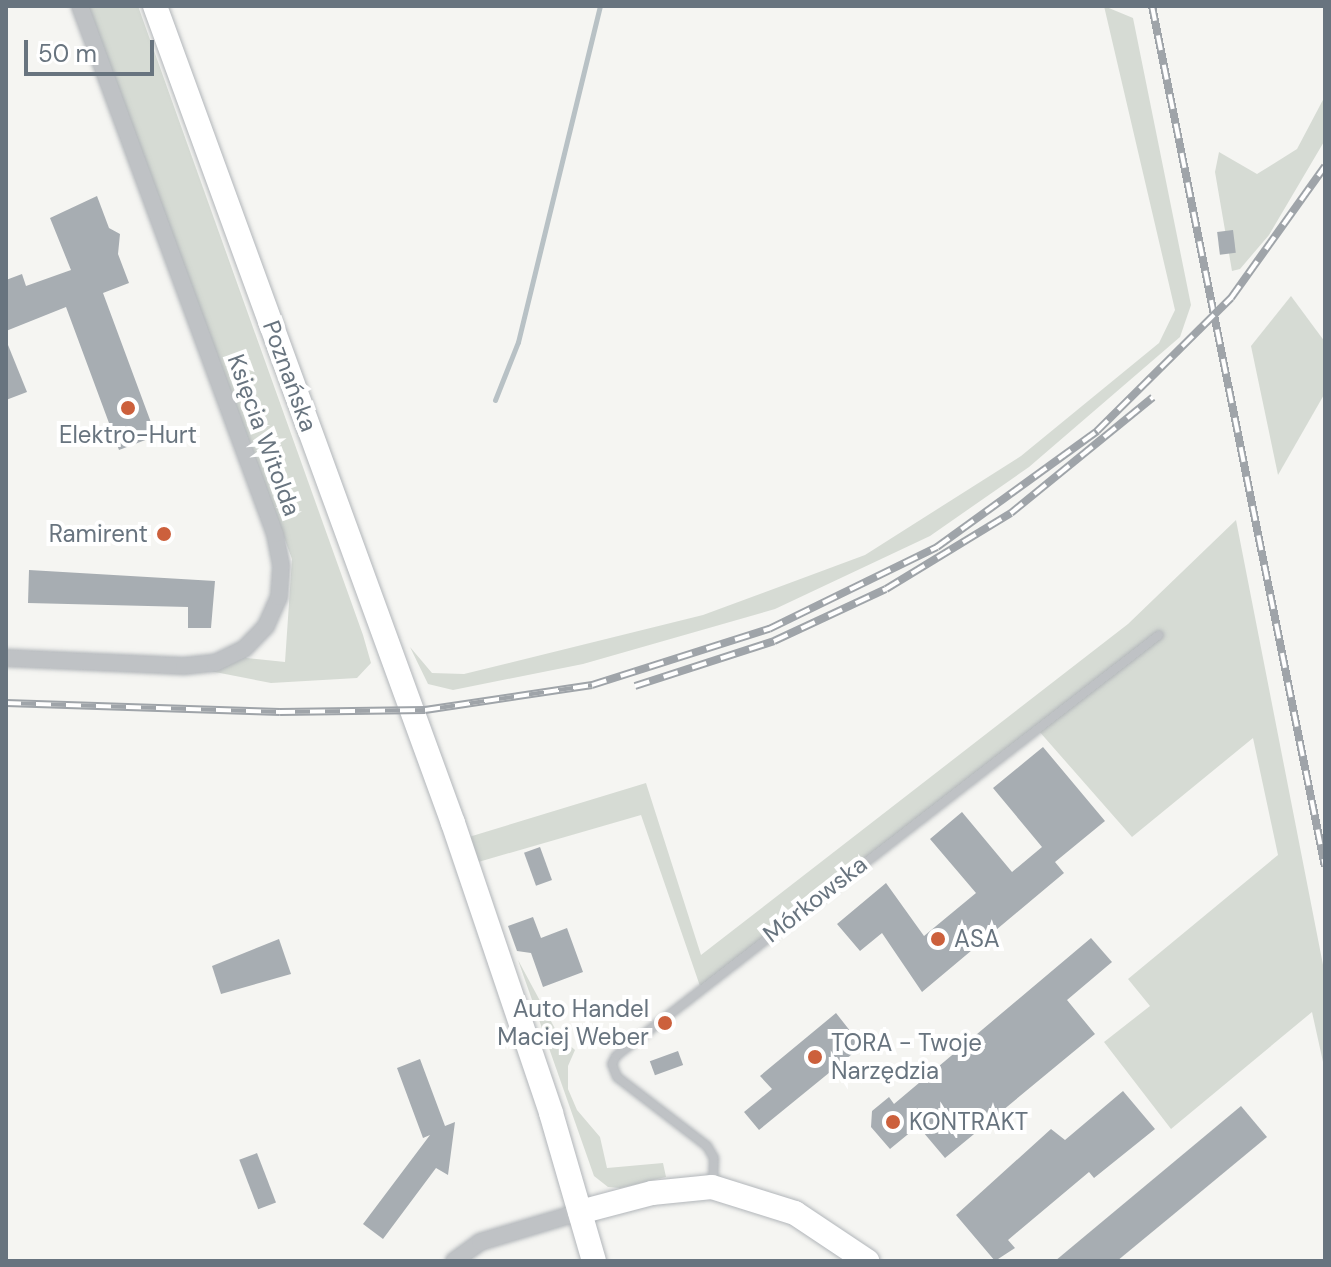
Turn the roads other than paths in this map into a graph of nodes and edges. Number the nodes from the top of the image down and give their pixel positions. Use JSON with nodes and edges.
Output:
{"nodes":[{"id":1,"x":80,"y":6,"type":"edge"},
{"id":2,"x":155,"y":6,"type":"edge"},
{"id":3,"x":1159,"y":635,"type":"dead end"},
{"id":4,"x":6,"y":658,"type":"edge"},
{"id":5,"x":712,"y":1187,"type":"junction"},
{"id":6,"x":580,"y":1212,"type":"junction"},
{"id":7,"x":454,"y":1261,"type":"edge"},
{"id":8,"x":594,"y":1261,"type":"edge"},
{"id":9,"x":867,"y":1261,"type":"edge"}],
"edges":[{"from":1,"to":4,"type":"street","name":"Księcia Witolda"},
{"from":2,"to":6,"type":"main road","name":"Poznańska"},
{"from":3,"to":5,"type":"lane","name":"Mórkowska"},
{"from":5,"to":6,"type":"main road"},
{"from":5,"to":9,"type":"main road"},
{"from":6,"to":7,"type":"street"},
{"from":6,"to":8,"type":"main road","name":"Poznańska"}]}
